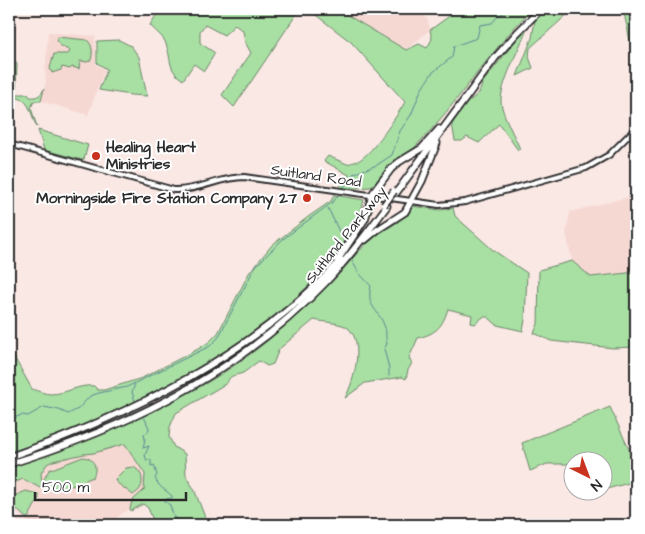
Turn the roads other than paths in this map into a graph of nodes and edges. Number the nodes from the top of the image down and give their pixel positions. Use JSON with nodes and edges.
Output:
{"nodes":[{"id":1,"x":535,"y":9,"type":"edge"},
{"id":2,"x":541,"y":9,"type":"edge"},
{"id":3,"x":452,"y":118,"type":"junction"},
{"id":4,"x":443,"y":124,"type":"junction"},
{"id":5,"x":636,"y":128,"type":"edge"},
{"id":6,"x":634,"y":133,"type":"edge"},
{"id":7,"x":9,"y":144,"type":"edge"},
{"id":8,"x":395,"y":192,"type":"junction"},
{"id":9,"x":372,"y":196,"type":"junction"},
{"id":10,"x":410,"y":202,"type":"junction"},
{"id":11,"x":386,"y":205,"type":"junction"},
{"id":12,"x":344,"y":261,"type":"junction"},
{"id":13,"x":329,"y":272,"type":"junction"},
{"id":14,"x":9,"y":457,"type":"edge"},
{"id":15,"x":9,"y":464,"type":"edge"}],
"edges":[{"from":1,"to":4,"type":"highway","name":"Suitland Parkway"},
{"from":2,"to":3,"type":"highway","name":"Suitland Parkway"},
{"from":3,"to":8,"type":"highway","name":"Suitland Parkway"},
{"from":3,"to":10,"type":"highway"},
{"from":4,"to":8,"type":"highway","name":"Suitland Parkway"},
{"from":4,"to":9,"type":"highway"},
{"from":5,"to":6,"type":"main road","name":"Suitland Road"},
{"from":6,"to":10,"type":"main road","name":"Suitland Road"},
{"from":7,"to":9,"type":"main road","name":"Suitland Road"},
{"from":8,"to":11,"type":"highway","name":"Suitland Parkway","bridge":true},
{"from":9,"to":10,"type":"main road","name":"Suitland Road"},
{"from":9,"to":13,"type":"highway"},
{"from":10,"to":12,"type":"highway"},
{"from":11,"to":12,"type":"highway","name":"Suitland Parkway"},
{"from":11,"to":13,"type":"highway","name":"Suitland Parkway"},
{"from":12,"to":15,"type":"highway","name":"Suitland Parkway"},
{"from":13,"to":14,"type":"highway","name":"Suitland Parkway"}]}
